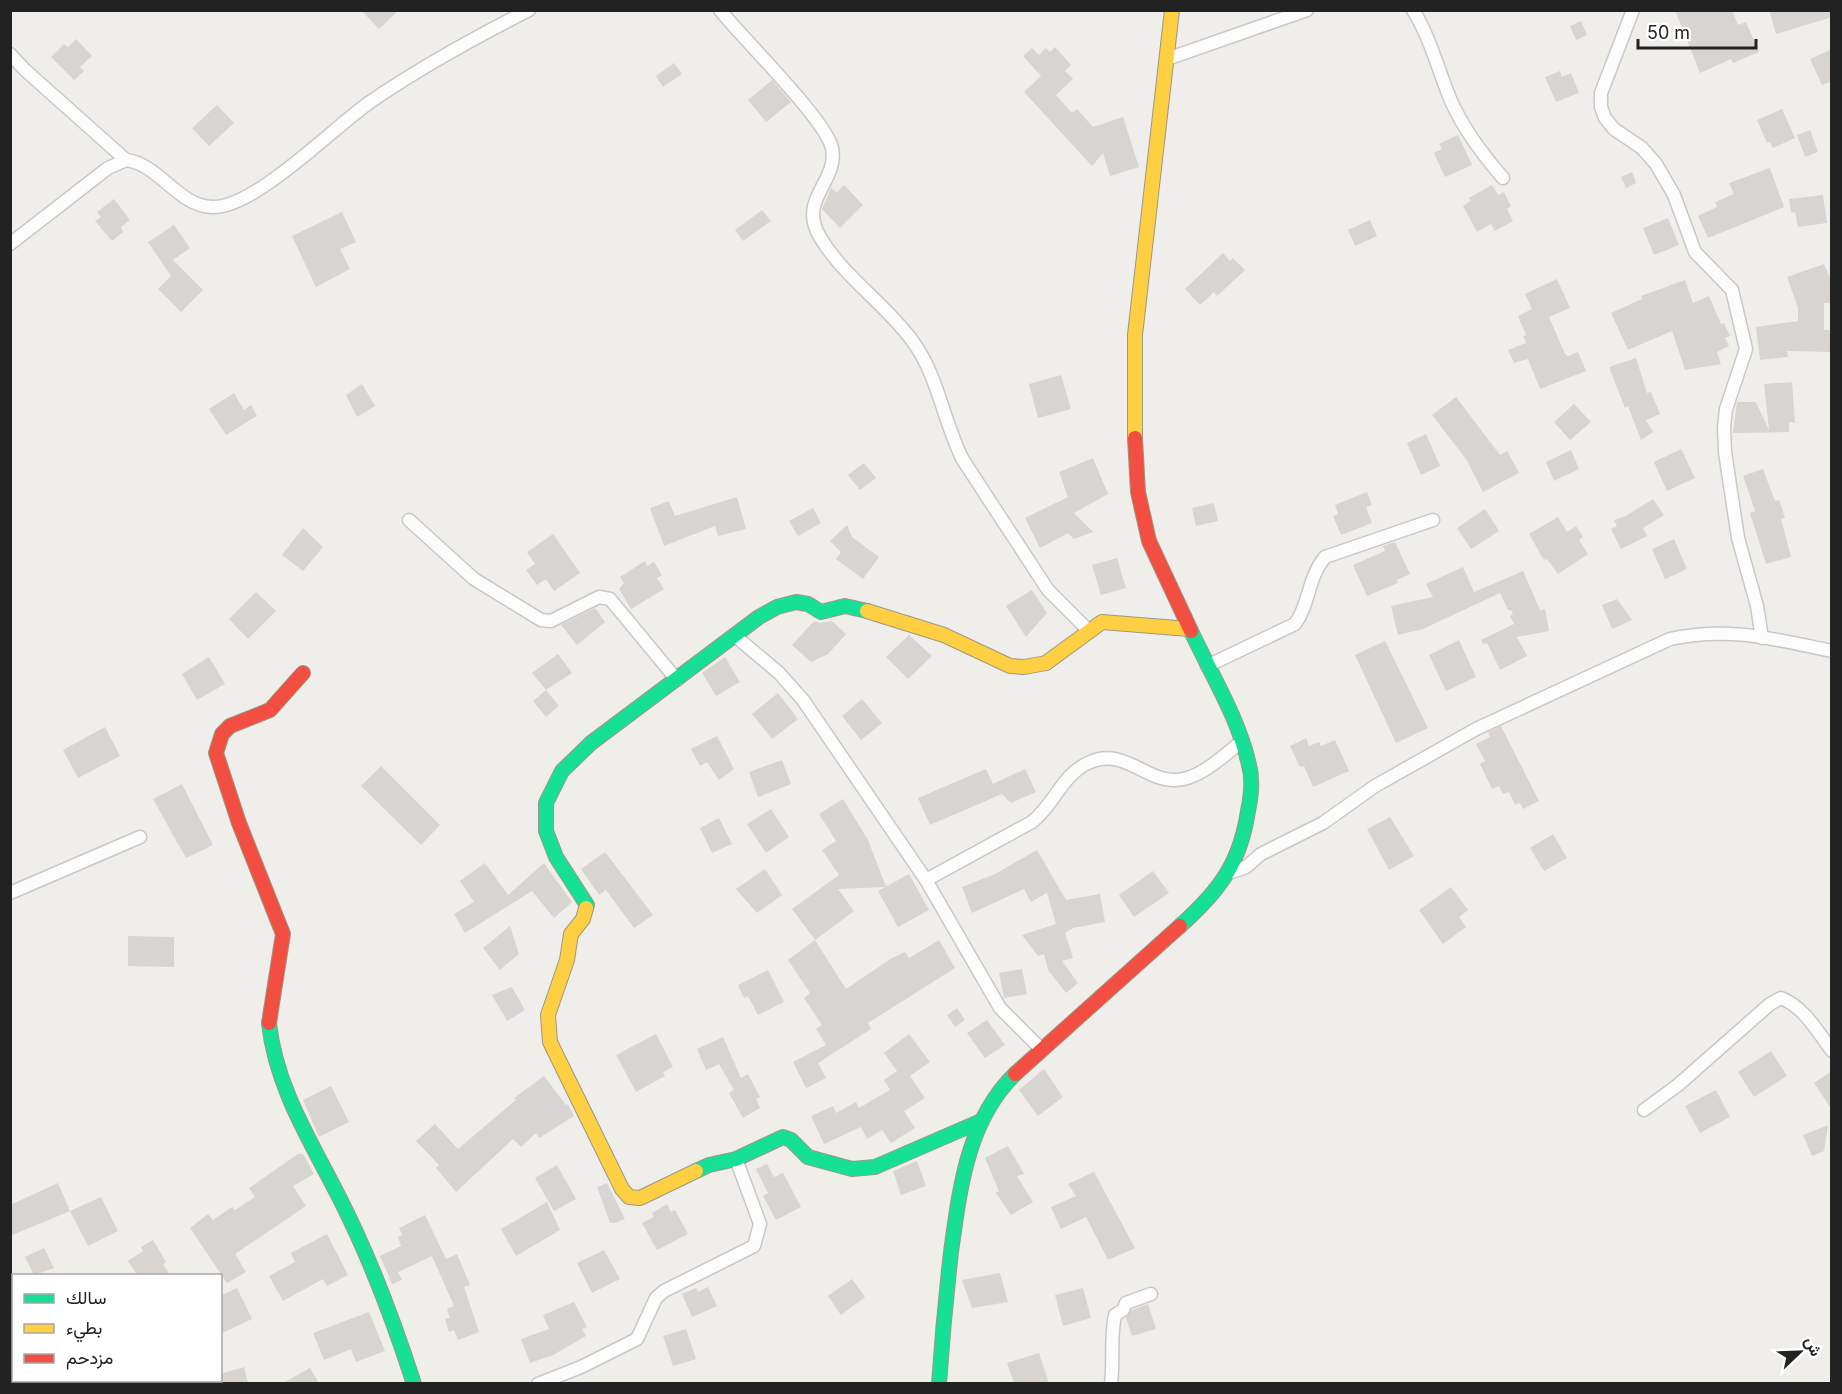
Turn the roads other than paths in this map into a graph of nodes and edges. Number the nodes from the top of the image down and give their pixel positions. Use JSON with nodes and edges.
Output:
{"nodes":[{"id":1,"x":529,"y":10,"type":"edge"},
{"id":2,"x":720,"y":10,"type":"edge"},
{"id":3,"x":1172,"y":10,"type":"edge"},
{"id":4,"x":1307,"y":10,"type":"edge"},
{"id":5,"x":1413,"y":10,"type":"edge"},
{"id":6,"x":1633,"y":10,"type":"edge"},
{"id":7,"x":10,"y":54,"type":"edge"},
{"id":8,"x":1167,"y":59,"type":"junction"},
{"id":9,"x":126,"y":160,"type":"junction"},
{"id":10,"x":1503,"y":178,"type":"dead end"},
{"id":11,"x":10,"y":244,"type":"edge"},
{"id":12,"x":409,"y":520,"type":"dead end"},
{"id":13,"x":1433,"y":520,"type":"dead end"},
{"id":14,"x":1189,"y":629,"type":"junction"},
{"id":15,"x":1088,"y":630,"type":"junction"},
{"id":16,"x":734,"y":635,"type":"junction"},
{"id":17,"x":1762,"y":638,"type":"junction"},
{"id":18,"x":1832,"y":651,"type":"edge"},
{"id":19,"x":1207,"y":666,"type":"junction"},
{"id":20,"x":303,"y":673,"type":"dead end"},
{"id":21,"x":677,"y":680,"type":"junction"},
{"id":22,"x":1241,"y":742,"type":"junction"},
{"id":23,"x":140,"y":837,"type":"dead end"},
{"id":24,"x":1229,"y":873,"type":"junction"},
{"id":25,"x":926,"y":880,"type":"junction"},
{"id":26,"x":10,"y":892,"type":"edge"},
{"id":27,"x":1041,"y":1049,"type":"junction"},
{"id":28,"x":1832,"y":1051,"type":"edge"},
{"id":29,"x":1644,"y":1110,"type":"dead end"},
{"id":30,"x":981,"y":1121,"type":"junction"},
{"id":31,"x":736,"y":1159,"type":"junction"},
{"id":32,"x":1151,"y":1294,"type":"dead end"},
{"id":33,"x":414,"y":1383,"type":"edge"},
{"id":34,"x":538,"y":1383,"type":"edge"},
{"id":35,"x":939,"y":1383,"type":"edge"},
{"id":36,"x":1112,"y":1383,"type":"edge"}],
"edges":[{"from":1,"to":9,"type":"street"},
{"from":2,"to":15,"type":"street"},
{"from":3,"to":8,"type":"street"},
{"from":4,"to":8,"type":"street"},
{"from":5,"to":10,"type":"street"},
{"from":6,"to":17,"type":"street"},
{"from":7,"to":9,"type":"street"},
{"from":8,"to":14,"type":"street"},
{"from":9,"to":11,"type":"street"},
{"from":12,"to":21,"type":"street"},
{"from":13,"to":19,"type":"street"},
{"from":14,"to":15,"type":"street"},
{"from":14,"to":19,"type":"street"},
{"from":15,"to":16,"type":"street"},
{"from":16,"to":21,"type":"street"},
{"from":16,"to":25,"type":"street"},
{"from":17,"to":18,"type":"street"},
{"from":17,"to":24,"type":"street"},
{"from":19,"to":22,"type":"street"},
{"from":20,"to":33,"type":"street"},
{"from":21,"to":31,"type":"street"},
{"from":22,"to":24,"type":"street"},
{"from":22,"to":25,"type":"street"},
{"from":23,"to":26,"type":"street"},
{"from":24,"to":27,"type":"street"},
{"from":25,"to":27,"type":"street"},
{"from":27,"to":30,"type":"street"},
{"from":28,"to":29,"type":"street"},
{"from":30,"to":31,"type":"street"},
{"from":30,"to":35,"type":"street"},
{"from":31,"to":34,"type":"street"},
{"from":32,"to":36,"type":"street"}]}
